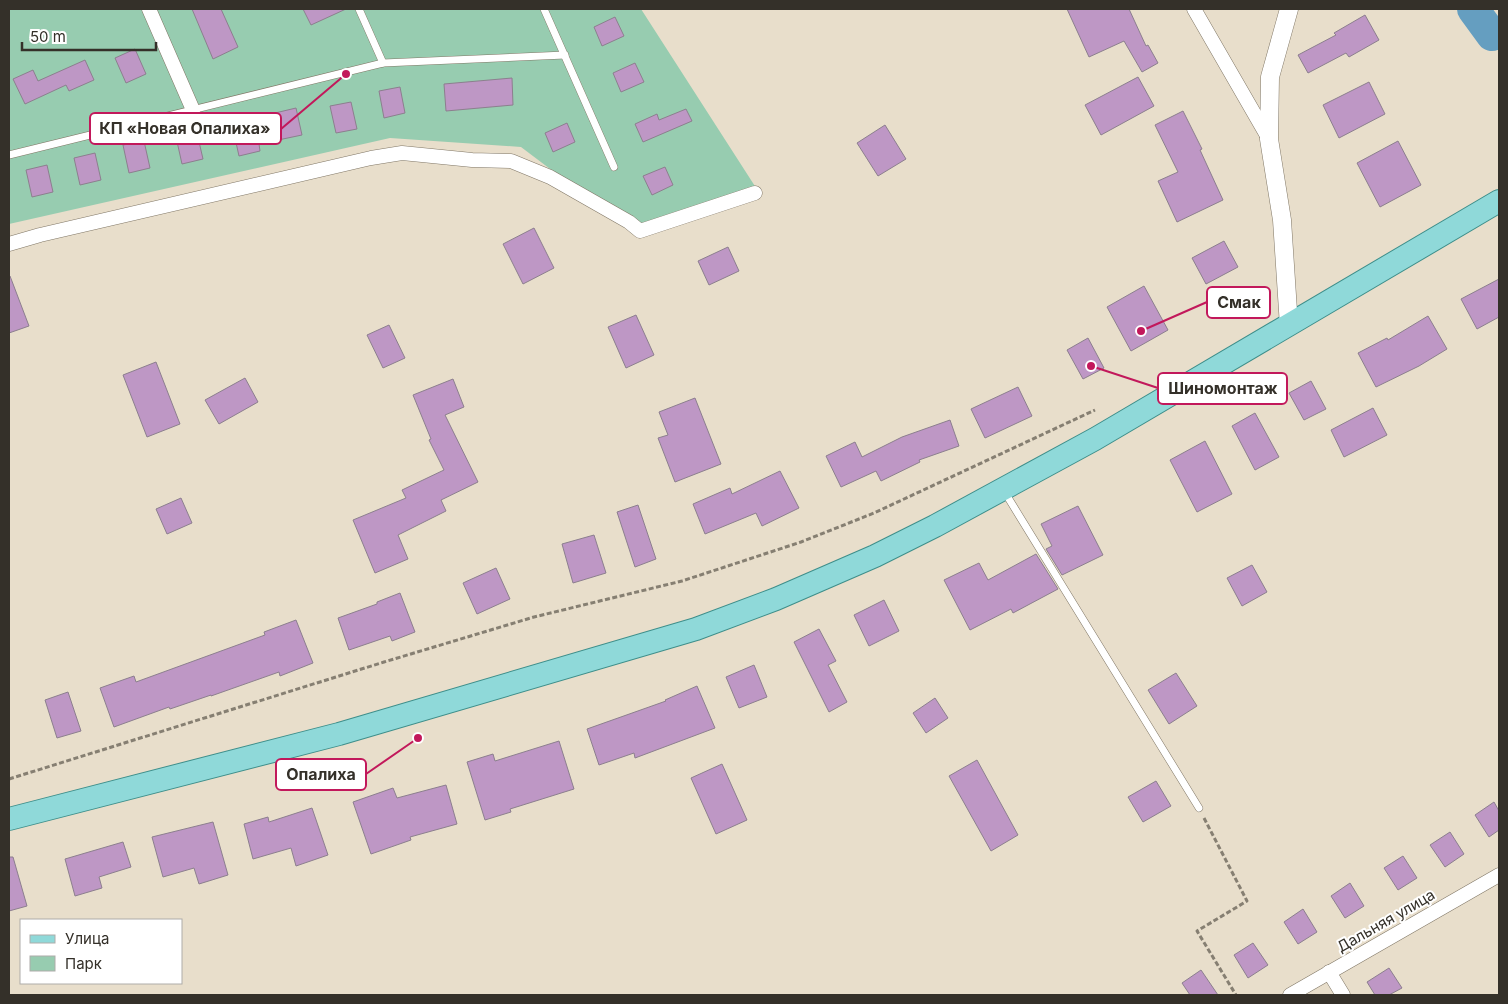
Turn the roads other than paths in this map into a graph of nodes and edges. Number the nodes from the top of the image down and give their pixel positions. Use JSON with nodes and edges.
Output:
{"nodes":[{"id":1,"x":148,"y":9,"type":"edge"},
{"id":2,"x":359,"y":9,"type":"edge"},
{"id":3,"x":544,"y":9,"type":"edge"},
{"id":4,"x":1194,"y":9,"type":"edge"},
{"id":5,"x":1289,"y":9,"type":"edge"},
{"id":6,"x":565,"y":55,"type":"junction"},
{"id":7,"x":383,"y":63,"type":"junction"},
{"id":8,"x":193,"y":110,"type":"junction"},
{"id":9,"x":1268,"y":140,"type":"junction"},
{"id":10,"x":9,"y":155,"type":"edge"},
{"id":11,"x":614,"y":167,"type":"dead end"},
{"id":12,"x":755,"y":193,"type":"dead end"},
{"id":13,"x":1499,"y":202,"type":"edge"},
{"id":14,"x":9,"y":244,"type":"edge"},
{"id":15,"x":1290,"y":326,"type":"junction"},
{"id":16,"x":1003,"y":489,"type":"junction"},
{"id":17,"x":1199,"y":808,"type":"road end"},
{"id":18,"x":9,"y":819,"type":"edge"},
{"id":19,"x":1499,"y":875,"type":"edge"},
{"id":20,"x":1329,"y":972,"type":"junction"},
{"id":21,"x":1290,"y":995,"type":"edge"},
{"id":22,"x":1343,"y":995,"type":"edge"}],
"edges":[{"from":1,"to":8,"type":"street"},
{"from":2,"to":7,"type":"lane"},
{"from":3,"to":6,"type":"lane"},
{"from":4,"to":9,"type":"street"},
{"from":5,"to":9,"type":"street"},
{"from":6,"to":7,"type":"lane"},
{"from":6,"to":11,"type":"lane"},
{"from":7,"to":8,"type":"lane"},
{"from":8,"to":10,"type":"lane"},
{"from":9,"to":15,"type":"street"},
{"from":12,"to":14,"type":"street"},
{"from":13,"to":15,"type":"main road"},
{"from":15,"to":16,"type":"main road"},
{"from":16,"to":17,"type":"lane"},
{"from":16,"to":18,"type":"main road"},
{"from":19,"to":20,"type":"street","name":"Дальняя улица"},
{"from":20,"to":21,"type":"street","name":"Дальняя улица"},
{"from":20,"to":22,"type":"street"}]}
